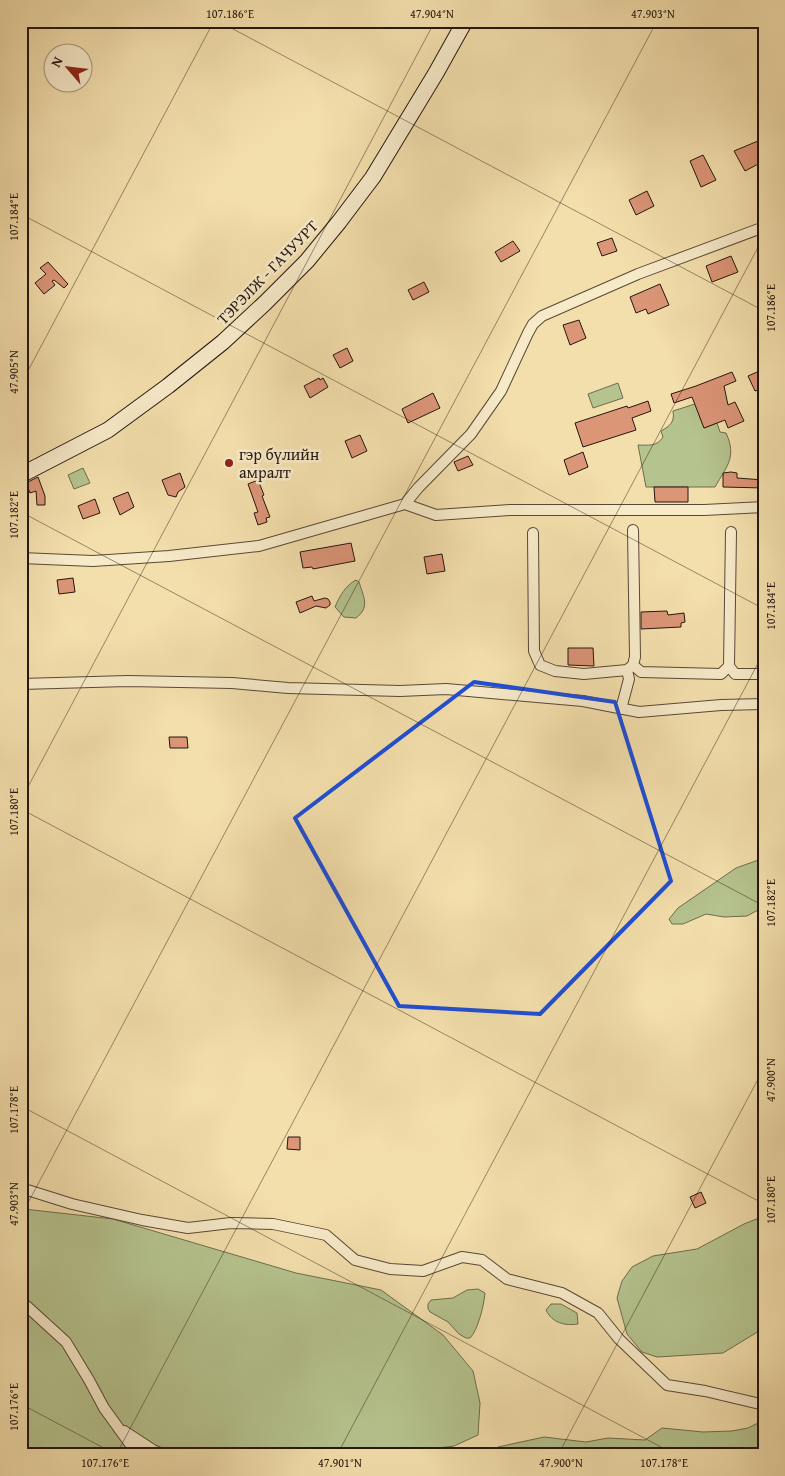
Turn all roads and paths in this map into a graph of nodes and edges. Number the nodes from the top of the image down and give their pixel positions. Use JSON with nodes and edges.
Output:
{"nodes":[{"id":1,"x":465,"y":21,"type":"edge"},
{"id":2,"x":764,"y":227,"type":"edge"},
{"id":3,"x":21,"y":475,"type":"edge"},
{"id":4,"x":405,"y":504,"type":"junction"},
{"id":5,"x":764,"y":507,"type":"edge"},
{"id":6,"x":633,"y":530,"type":"dead end"},
{"id":7,"x":731,"y":532,"type":"dead end"},
{"id":8,"x":533,"y":533,"type":"dead end"},
{"id":9,"x":21,"y":558,"type":"edge"},
{"id":10,"x":729,"y":666,"type":"junction"},
{"id":11,"x":630,"y":667,"type":"junction"},
{"id":12,"x":764,"y":674,"type":"edge"},
{"id":13,"x":21,"y":684,"type":"edge"},
{"id":14,"x":764,"y":704,"type":"edge"},
{"id":15,"x":622,"y":709,"type":"junction"},
{"id":16,"x":21,"y":1188,"type":"edge"},
{"id":17,"x":21,"y":1300,"type":"edge"},
{"id":18,"x":764,"y":1405,"type":"edge"},
{"id":19,"x":119,"y":1428,"type":"junction"},
{"id":20,"x":138,"y":1455,"type":"edge"},
{"id":21,"x":165,"y":1455,"type":"edge"}],
"edges":[{"from":1,"to":3,"type":"main road","name":"ТЭРЭЛЖ - ГАЧУУРТ"},
{"from":2,"to":4,"type":"street"},
{"from":4,"to":5,"type":"street"},
{"from":4,"to":9,"type":"street"},
{"from":6,"to":11,"type":"street"},
{"from":7,"to":10,"type":"street"},
{"from":8,"to":11,"type":"street"},
{"from":10,"to":11,"type":"street"},
{"from":10,"to":12,"type":"street"},
{"from":11,"to":15,"type":"street"},
{"from":13,"to":15,"type":"street"},
{"from":14,"to":15,"type":"street"},
{"from":16,"to":18,"type":"street"},
{"from":17,"to":19,"type":"street"},
{"from":19,"to":20,"type":"street"},
{"from":19,"to":21,"type":"street"}]}
